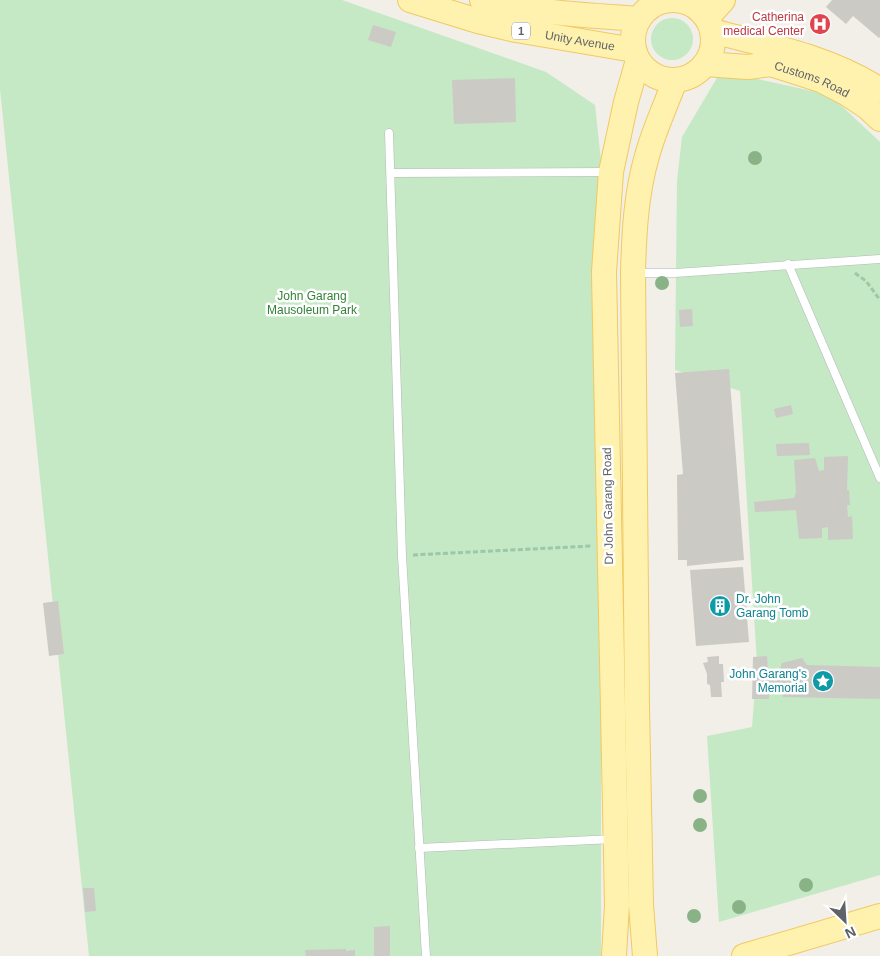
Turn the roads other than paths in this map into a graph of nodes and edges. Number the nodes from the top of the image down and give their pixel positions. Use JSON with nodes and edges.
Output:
{"nodes":[{"id":1,"x":410,"y":0,"type":"edge"},
{"id":2,"x":482,"y":0,"type":"edge"},
{"id":3,"x":723,"y":0,"type":"edge"},
{"id":4,"x":683,"y":1,"type":"edge"},
{"id":5,"x":639,"y":19,"type":"junction"},
{"id":6,"x":710,"y":24,"type":"junction"},
{"id":7,"x":636,"y":55,"type":"junction"},
{"id":8,"x":705,"y":64,"type":"junction"},
{"id":9,"x":675,"y":80,"type":"junction"},
{"id":10,"x":880,"y":90,"type":"edge"},
{"id":11,"x":880,"y":119,"type":"edge"},
{"id":12,"x":390,"y":133,"type":"dead end"},
{"id":13,"x":611,"y":172,"type":"junction"},
{"id":14,"x":391,"y":173,"type":"junction"},
{"id":15,"x":880,"y":258,"type":"edge"},
{"id":16,"x":788,"y":264,"type":"junction"},
{"id":17,"x":633,"y":273,"type":"junction"},
{"id":18,"x":880,"y":478,"type":"edge"},
{"id":19,"x":616,"y":839,"type":"junction"},
{"id":20,"x":419,"y":848,"type":"junction"},
{"id":21,"x":880,"y":916,"type":"edge"},
{"id":22,"x":880,"y":920,"type":"edge"},
{"id":23,"x":426,"y":956,"type":"edge"},
{"id":24,"x":614,"y":956,"type":"edge"},
{"id":25,"x":646,"y":956,"type":"edge"},
{"id":26,"x":744,"y":956,"type":"edge"},
{"id":27,"x":756,"y":956,"type":"edge"}],
"edges":[{"from":1,"to":7,"type":"main road","name":"Unity Avenue","number":"1"},
{"from":2,"to":5,"type":"main road","name":"Unity Avenue","number":"1"},
{"from":3,"to":6,"type":"main road"},
{"from":4,"to":5,"type":"main road"},
{"from":4,"to":6,"type":"main road"},
{"from":5,"to":7,"type":"main road"},
{"from":6,"to":8,"type":"main road"},
{"from":6,"to":10,"type":"main road","name":"Customs Road"},
{"from":7,"to":9,"type":"main road"},
{"from":7,"to":13,"type":"main road","name":"Dr John Garang Road"},
{"from":8,"to":9,"type":"main road"},
{"from":8,"to":11,"type":"main road","name":"Customs Road"},
{"from":9,"to":17,"type":"main road"},
{"from":12,"to":14,"type":"lane"},
{"from":13,"to":14,"type":"lane"},
{"from":13,"to":19,"type":"main road","name":"Dr John Garang Road"},
{"from":14,"to":20,"type":"lane"},
{"from":15,"to":16,"type":"lane"},
{"from":16,"to":17,"type":"lane"},
{"from":16,"to":18,"type":"lane"},
{"from":17,"to":25,"type":"main road"},
{"from":19,"to":20,"type":"lane"},
{"from":19,"to":24,"type":"main road","name":"Dr John Garang Road"},
{"from":20,"to":23,"type":"lane"},
{"from":21,"to":26,"type":"main road"},
{"from":22,"to":27,"type":"main road"}]}
